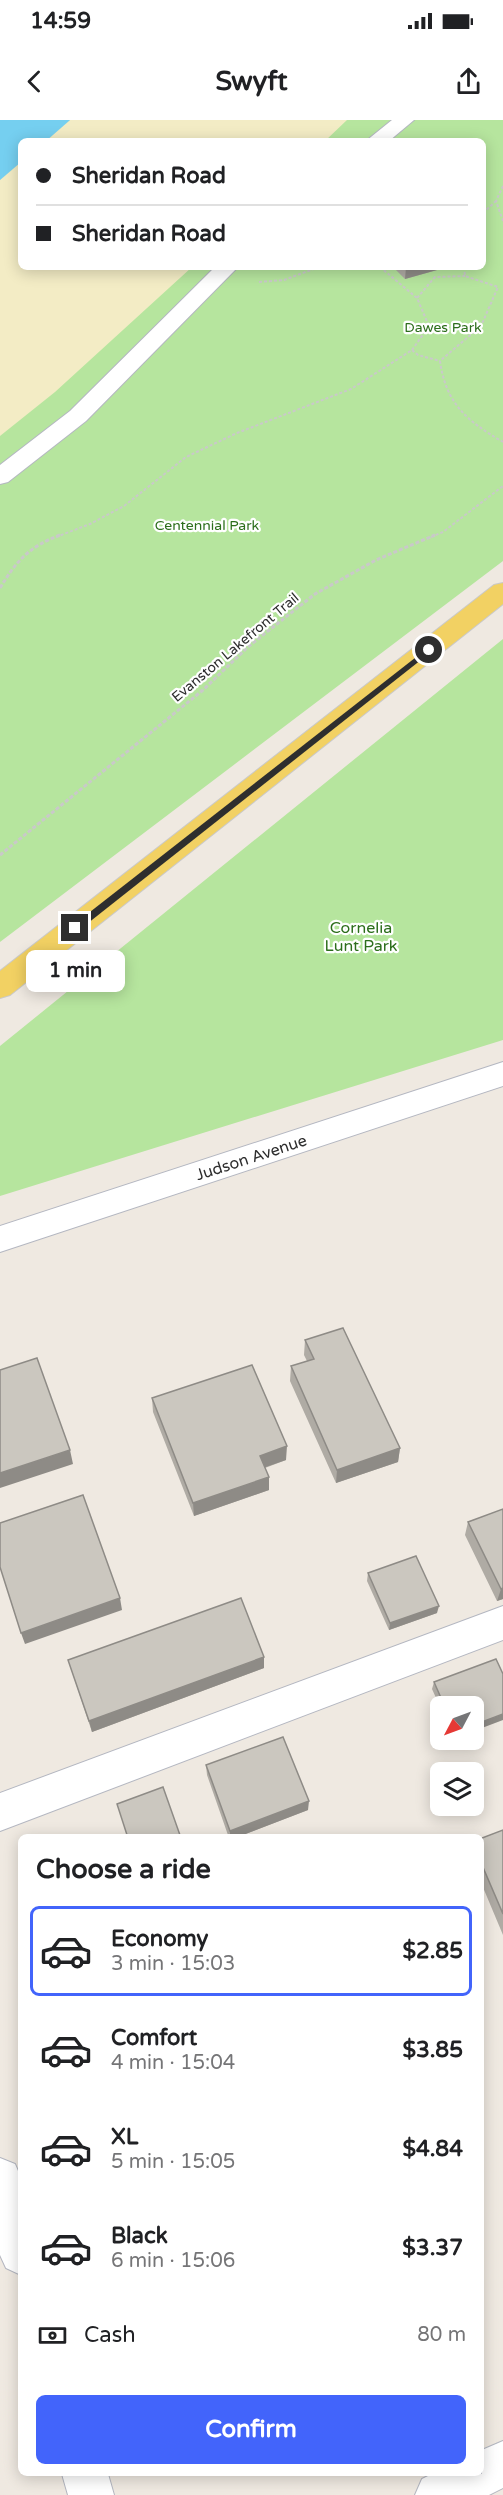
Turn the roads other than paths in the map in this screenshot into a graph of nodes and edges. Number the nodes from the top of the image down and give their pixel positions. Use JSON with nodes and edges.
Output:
{"nodes":[{"id":1,"x":404,"y":120,"type":"edge"},
{"id":2,"x":380,"y":138,"type":"edge"},
{"id":3,"x":223,"y":270,"type":"edge"},
{"id":4,"x":0,"y":477,"type":"edge"},
{"id":5,"x":503,"y":591,"type":"edge"},
{"id":6,"x":0,"y":987,"type":"edge"},
{"id":7,"x":503,"y":1074,"type":"edge"},
{"id":8,"x":0,"y":1239,"type":"edge"},
{"id":9,"x":503,"y":1623,"type":"edge"},
{"id":10,"x":0,"y":1812,"type":"edge"},
{"id":11,"x":0,"y":2179,"type":"edge"},
{"id":12,"x":18,"y":2242,"type":"edge"},
{"id":13,"x":503,"y":2464,"type":"edge"},
{"id":14,"x":484,"y":2473,"type":"edge"},
{"id":15,"x":86,"y":2476,"type":"edge"},
{"id":16,"x":478,"y":2476,"type":"edge"},
{"id":17,"x":91,"y":2495,"type":"edge"},
{"id":18,"x":438,"y":2495,"type":"edge"}],
"edges":[{"from":1,"to":2,"type":"street"},
{"from":3,"to":4,"type":"street"},
{"from":5,"to":6,"type":"main road"},
{"from":7,"to":8,"type":"street","name":"Judson Avenue"},
{"from":9,"to":10,"type":"street"},
{"from":11,"to":12,"type":"street"},
{"from":13,"to":14,"type":"street"},
{"from":15,"to":17,"type":"street"},
{"from":16,"to":18,"type":"street"}]}
